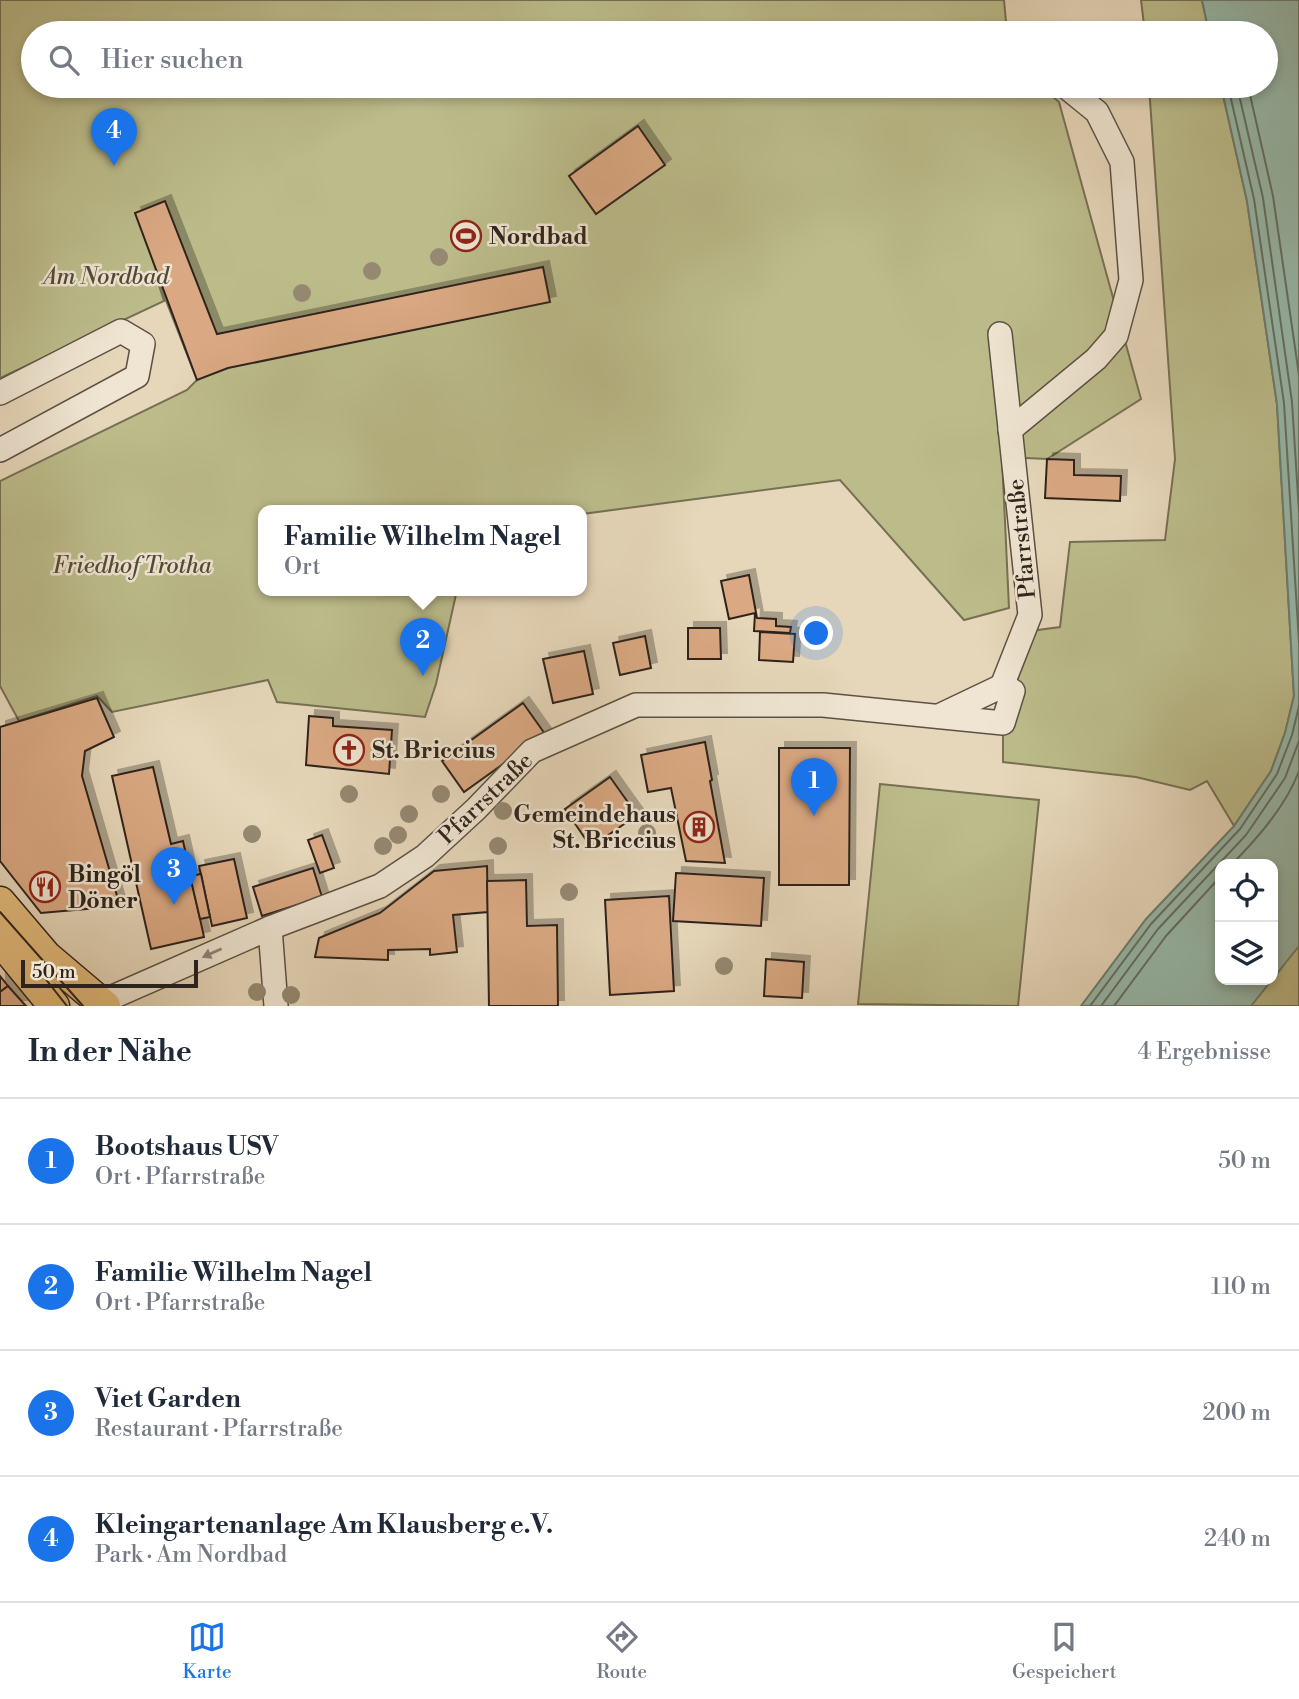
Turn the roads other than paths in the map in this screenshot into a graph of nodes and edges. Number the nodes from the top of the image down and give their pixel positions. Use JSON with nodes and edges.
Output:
{"nodes":[{"id":1,"x":1080,"y":98,"type":"edge"},
{"id":2,"x":1000,"y":334,"type":"dead end"},
{"id":3,"x":0,"y":393,"type":"edge"},
{"id":4,"x":1010,"y":430,"type":"junction"},
{"id":5,"x":0,"y":450,"type":"edge"},
{"id":6,"x":1002,"y":685,"type":"junction"},
{"id":7,"x":939,"y":716,"type":"junction"},
{"id":8,"x":0,"y":902,"type":"edge"},
{"id":9,"x":270,"y":928,"type":"junction"},
{"id":10,"x":0,"y":940,"type":"edge"},
{"id":11,"x":80,"y":1003,"type":"edge"},
{"id":12,"x":276,"y":1006,"type":"edge"}],
"edges":[{"from":1,"to":4,"type":"street"},
{"from":2,"to":4,"type":"street","name":"Pfarrstraße"},
{"from":3,"to":5,"type":"street"},
{"from":4,"to":6,"type":"street","name":"Pfarrstraße"},
{"from":6,"to":7,"type":"street"},
{"from":6,"to":7,"type":"street","name":"Pfarrstraße"},
{"from":7,"to":9,"type":"street","name":"Pfarrstraße"},
{"from":8,"to":11,"type":"main road"},
{"from":9,"to":11,"type":"street","name":"Pfarrstraße","one_way":true},
{"from":9,"to":12,"type":"street"},
{"from":10,"to":11,"type":"main road"}]}
